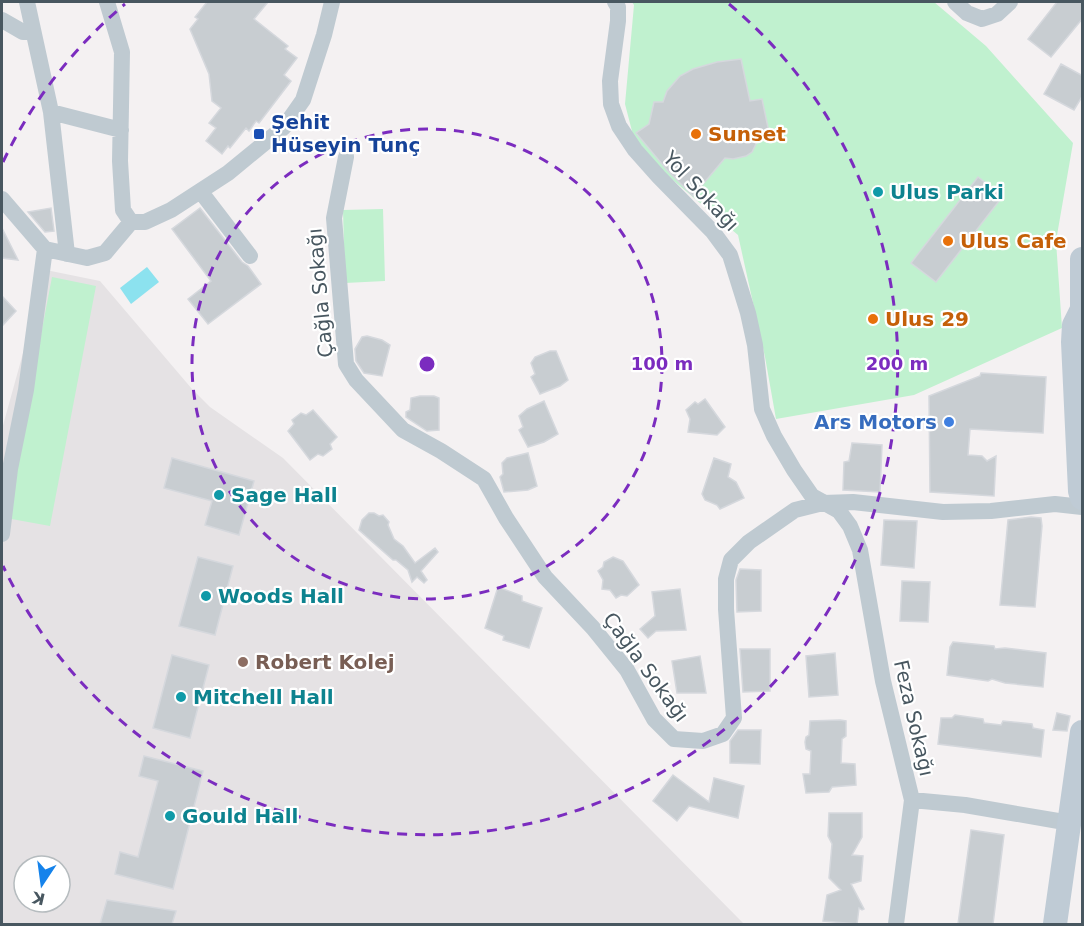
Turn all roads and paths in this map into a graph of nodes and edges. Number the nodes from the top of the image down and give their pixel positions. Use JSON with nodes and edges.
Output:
{"nodes":[{"id":1,"x":27,"y":2,"type":"edge"},
{"id":2,"x":107,"y":2,"type":"edge"},
{"id":3,"x":332,"y":2,"type":"edge"},
{"id":4,"x":615,"y":2,"type":"edge"},
{"id":5,"x":955,"y":2,"type":"edge"},
{"id":6,"x":1010,"y":2,"type":"edge"},
{"id":7,"x":2,"y":20,"type":"edge"},
{"id":8,"x":32,"y":32,"type":"junction"},
{"id":9,"x":51,"y":112,"type":"junction"},
{"id":10,"x":121,"y":130,"type":"junction"},
{"id":11,"x":346,"y":157,"type":"dead end"},
{"id":12,"x":201,"y":192,"type":"junction"},
{"id":13,"x":2,"y":198,"type":"edge"},
{"id":14,"x":131,"y":222,"type":"junction"},
{"id":15,"x":45,"y":249,"type":"junction"},
{"id":16,"x":68,"y":254,"type":"junction"},
{"id":17,"x":250,"y":256,"type":"dead end"},
{"id":18,"x":1083,"y":259,"type":"edge"},
{"id":19,"x":1082,"y":312,"type":"edge"},
{"id":20,"x":1080,"y":403,"type":"edge"},
{"id":21,"x":1083,"y":498,"type":"edge"},
{"id":22,"x":823,"y":503,"type":"junction"},
{"id":23,"x":1083,"y":507,"type":"edge"},
{"id":24,"x":2,"y":534,"type":"edge"},
{"id":25,"x":1083,"y":732,"type":"edge"},
{"id":26,"x":1078,"y":798,"type":"edge"},
{"id":27,"x":912,"y":800,"type":"junction"},
{"id":28,"x":1070,"y":823,"type":"junction"},
{"id":29,"x":896,"y":924,"type":"edge"},
{"id":30,"x":1055,"y":924,"type":"edge"}],
"edges":[{"from":1,"to":8,"type":"street"},
{"from":2,"to":10,"type":"street"},
{"from":3,"to":12,"type":"street"},
{"from":4,"to":22,"type":"street","name":"Yol Sokağı"},
{"from":5,"to":6,"type":"street"},
{"from":7,"to":8,"type":"street"},
{"from":8,"to":9,"type":"street"},
{"from":9,"to":10,"type":"street"},
{"from":9,"to":16,"type":"street"},
{"from":10,"to":14,"type":"street"},
{"from":11,"to":22,"type":"street","name":"Çağla Sokağı"},
{"from":12,"to":14,"type":"street"},
{"from":12,"to":17,"type":"street"},
{"from":13,"to":15,"type":"street"},
{"from":14,"to":16,"type":"street"},
{"from":15,"to":16,"type":"street"},
{"from":15,"to":24,"type":"street"},
{"from":18,"to":19,"type":"main road"},
{"from":19,"to":20,"type":"main road"},
{"from":20,"to":21,"type":"main road"},
{"from":22,"to":23,"type":"street","name":"Çağla Sokağı"},
{"from":22,"to":27,"type":"street","name":"Feza Sokağı"},
{"from":25,"to":26,"type":"main road"},
{"from":26,"to":28,"type":"main road"},
{"from":27,"to":28,"type":"street","name":"Feza Sokağı"},
{"from":27,"to":29,"type":"street"},
{"from":28,"to":30,"type":"main road"}]}
